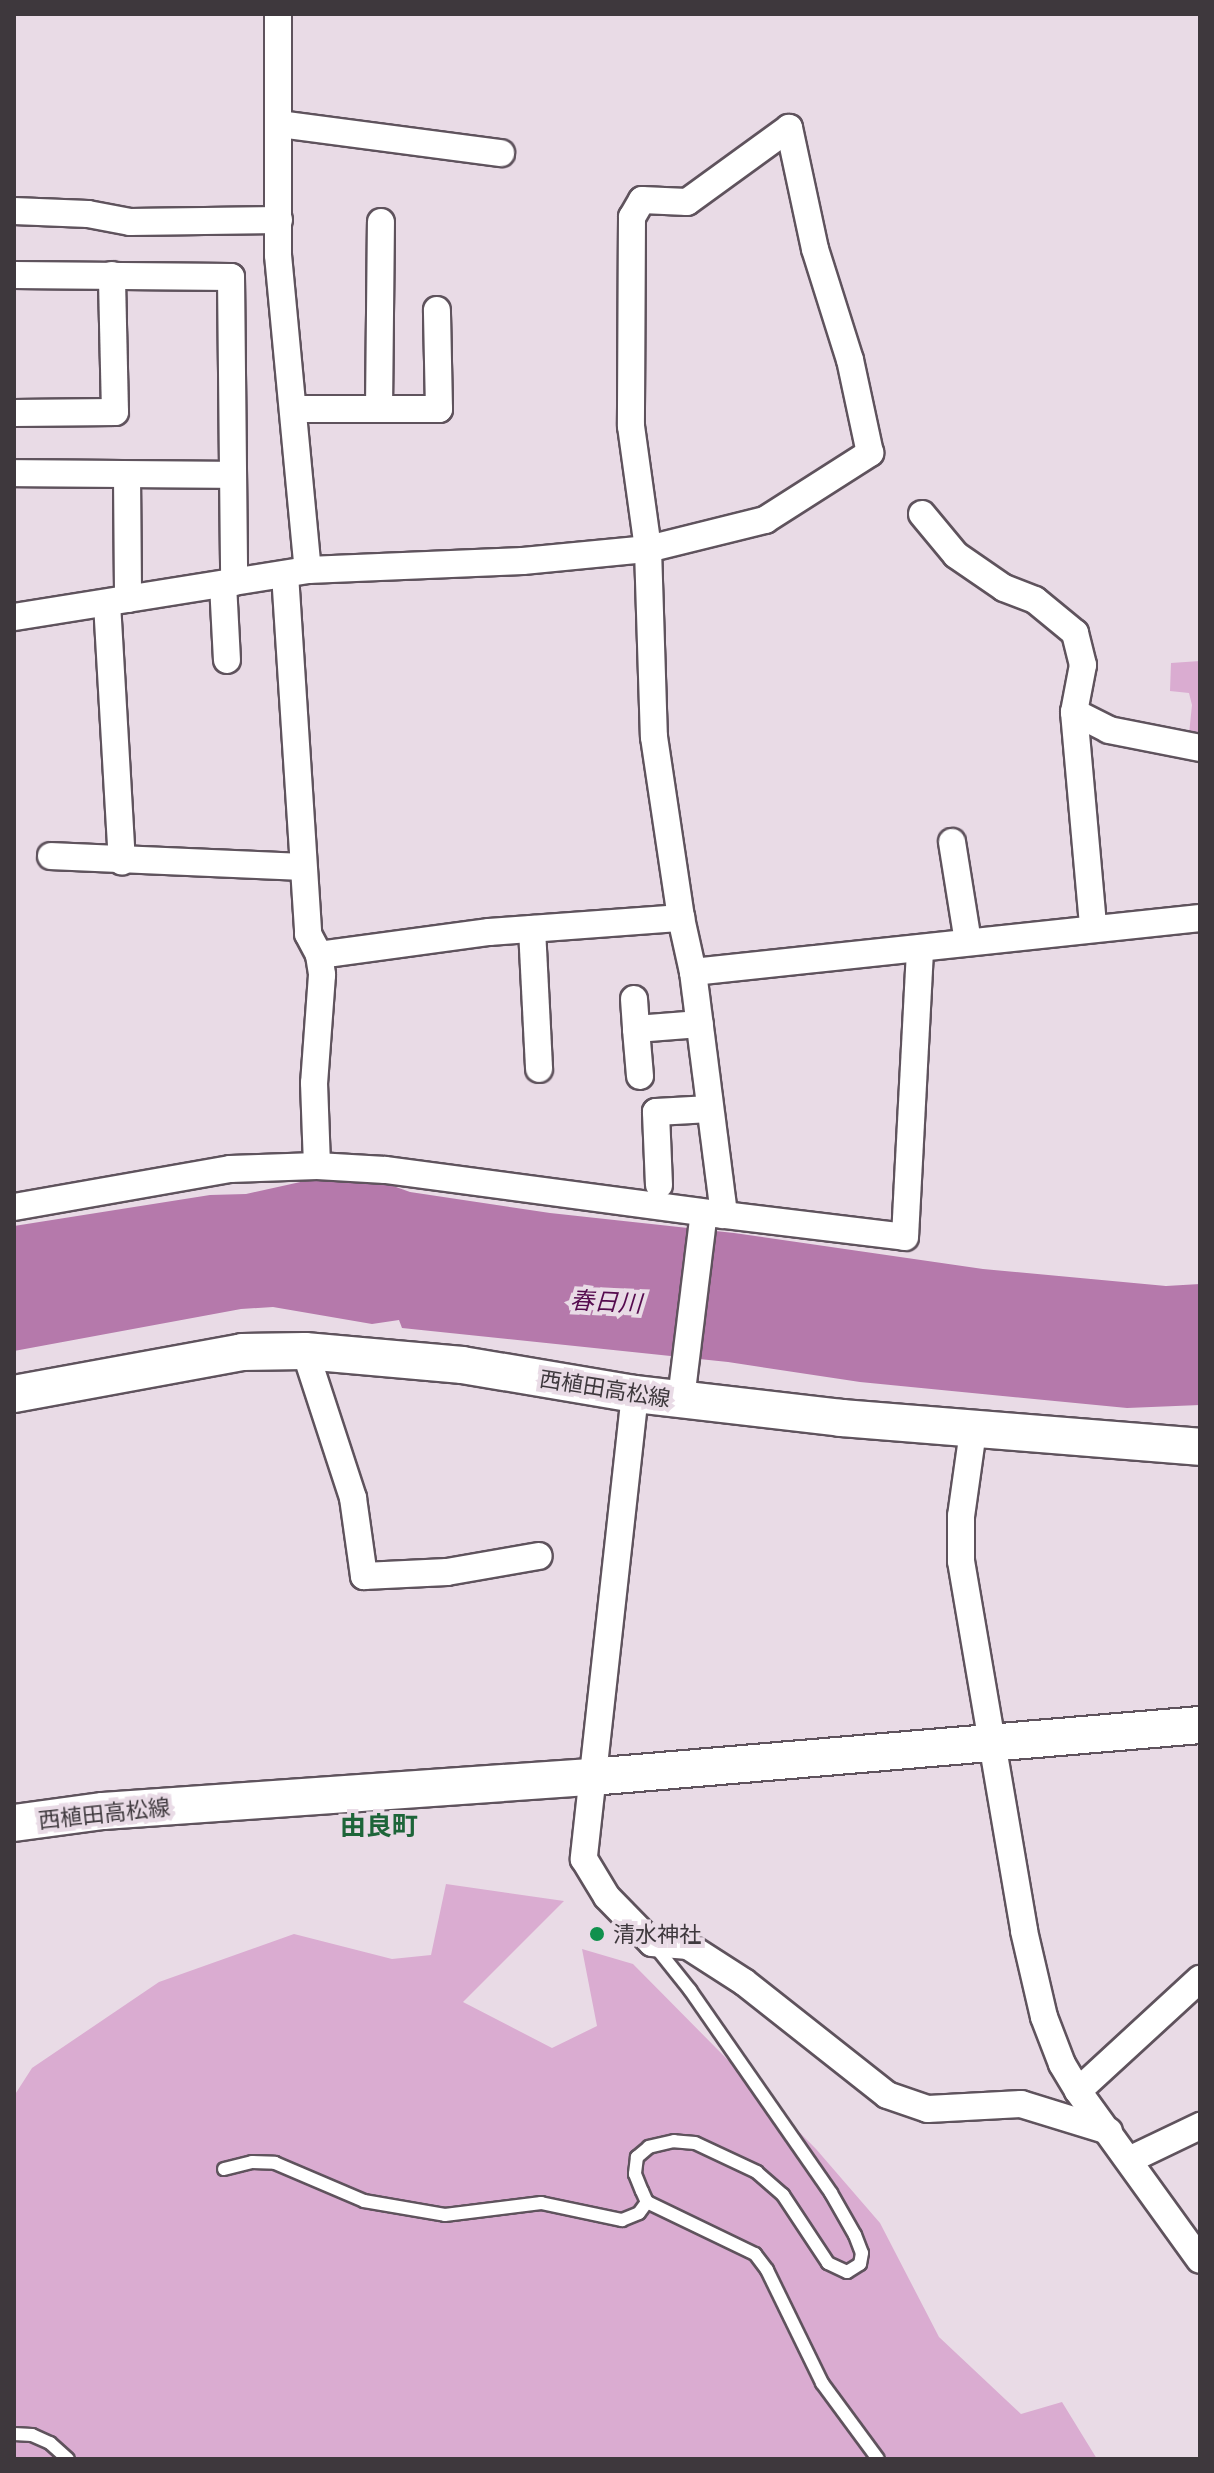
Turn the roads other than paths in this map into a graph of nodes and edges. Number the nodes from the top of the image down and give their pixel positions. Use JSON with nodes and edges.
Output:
{"nodes":[{"id":1,"x":278,"y":14,"type":"edge"},
{"id":2,"x":280,"y":124,"type":"junction"},
{"id":3,"x":501,"y":153,"type":"dead end"},
{"id":4,"x":14,"y":211,"type":"edge"},
{"id":5,"x":279,"y":220,"type":"junction"},
{"id":6,"x":381,"y":222,"type":"dead end"},
{"id":7,"x":14,"y":275,"type":"edge"},
{"id":8,"x":112,"y":275,"type":"junction"},
{"id":9,"x":437,"y":310,"type":"dead end"},
{"id":10,"x":293,"y":409,"type":"junction"},
{"id":11,"x":379,"y":409,"type":"junction"},
{"id":12,"x":14,"y":413,"type":"edge"},
{"id":13,"x":14,"y":473,"type":"edge"},
{"id":14,"x":233,"y":475,"type":"junction"},
{"id":15,"x":127,"y":476,"type":"junction"},
{"id":16,"x":922,"y":514,"type":"dead end"},
{"id":17,"x":648,"y":549,"type":"junction"},
{"id":18,"x":297,"y":572,"type":"junction"},
{"id":19,"x":228,"y":583,"type":"junction"},
{"id":20,"x":118,"y":601,"type":"junction"},
{"id":21,"x":14,"y":617,"type":"edge"},
{"id":22,"x":227,"y":660,"type":"dead end"},
{"id":23,"x":1074,"y":712,"type":"junction"},
{"id":24,"x":1200,"y":748,"type":"edge"},
{"id":25,"x":952,"y":842,"type":"dead end"},
{"id":26,"x":51,"y":856,"type":"dead end"},
{"id":27,"x":122,"y":862,"type":"junction"},
{"id":28,"x":302,"y":867,"type":"junction"},
{"id":29,"x":681,"y":918,"type":"junction"},
{"id":30,"x":1200,"y":918,"type":"edge"},
{"id":31,"x":1093,"y":927,"type":"junction"},
{"id":32,"x":532,"y":929,"type":"junction"},
{"id":33,"x":968,"y":942,"type":"junction"},
{"id":34,"x":920,"y":948,"type":"junction"},
{"id":35,"x":319,"y":955,"type":"junction"},
{"id":36,"x":693,"y":972,"type":"junction"},
{"id":37,"x":634,"y":999,"type":"dead end"},
{"id":38,"x":700,"y":1024,"type":"junction"},
{"id":39,"x":636,"y":1029,"type":"junction"},
{"id":40,"x":539,"y":1069,"type":"dead end"},
{"id":41,"x":640,"y":1076,"type":"dead end"},
{"id":42,"x":710,"y":1109,"type":"junction"},
{"id":43,"x":317,"y":1166,"type":"junction"},
{"id":44,"x":659,"y":1185,"type":"dead end"},
{"id":45,"x":14,"y":1207,"type":"edge"},
{"id":46,"x":714,"y":1214,"type":"junction"},
{"id":47,"x":305,"y":1351,"type":"junction"},
{"id":48,"x":14,"y":1394,"type":"edge"},
{"id":49,"x":635,"y":1394,"type":"junction"},
{"id":50,"x":681,"y":1399,"type":"junction"},
{"id":51,"x":973,"y":1431,"type":"junction"},
{"id":52,"x":1200,"y":1447,"type":"edge"},
{"id":53,"x":539,"y":1556,"type":"dead end"},
{"id":54,"x":1200,"y":1725,"type":"edge"},
{"id":55,"x":989,"y":1743,"type":"junction"},
{"id":56,"x":591,"y":1777,"type":"junction"},
{"id":57,"x":14,"y":1823,"type":"edge"},
{"id":58,"x":652,"y":1943,"type":"junction"},
{"id":59,"x":1200,"y":1979,"type":"edge"},
{"id":60,"x":1078,"y":2091,"type":"junction"},
{"id":61,"x":1200,"y":2126,"type":"edge"},
{"id":62,"x":1109,"y":2131,"type":"junction"},
{"id":63,"x":1129,"y":2160,"type":"junction"},
{"id":64,"x":224,"y":2169,"type":"dead end"},
{"id":65,"x":647,"y":2202,"type":"junction"},
{"id":66,"x":1200,"y":2260,"type":"edge"},
{"id":67,"x":14,"y":2434,"type":"edge"},
{"id":68,"x":68,"y":2459,"type":"edge"},
{"id":69,"x":878,"y":2459,"type":"edge"}],
"edges":[{"from":1,"to":2,"type":"street"},
{"from":2,"to":3,"type":"street"},
{"from":2,"to":5,"type":"street"},
{"from":4,"to":5,"type":"street"},
{"from":5,"to":10,"type":"street"},
{"from":6,"to":11,"type":"street"},
{"from":7,"to":8,"type":"street"},
{"from":8,"to":12,"type":"street"},
{"from":8,"to":14,"type":"street"},
{"from":9,"to":11,"type":"street"},
{"from":10,"to":11,"type":"street"},
{"from":10,"to":18,"type":"street"},
{"from":13,"to":15,"type":"street"},
{"from":14,"to":15,"type":"street"},
{"from":14,"to":19,"type":"street"},
{"from":15,"to":20,"type":"street"},
{"from":16,"to":23,"type":"street"},
{"from":17,"to":17,"type":"street"},
{"from":17,"to":18,"type":"street"},
{"from":17,"to":29,"type":"street"},
{"from":18,"to":19,"type":"street"},
{"from":18,"to":28,"type":"street"},
{"from":19,"to":20,"type":"street"},
{"from":19,"to":22,"type":"street"},
{"from":20,"to":21,"type":"street"},
{"from":20,"to":27,"type":"street"},
{"from":23,"to":24,"type":"street"},
{"from":23,"to":31,"type":"street"},
{"from":25,"to":33,"type":"street"},
{"from":26,"to":27,"type":"street"},
{"from":27,"to":28,"type":"street"},
{"from":28,"to":35,"type":"street"},
{"from":29,"to":32,"type":"street"},
{"from":29,"to":36,"type":"street"},
{"from":30,"to":31,"type":"street"},
{"from":31,"to":33,"type":"street"},
{"from":32,"to":35,"type":"street"},
{"from":32,"to":40,"type":"street"},
{"from":33,"to":34,"type":"street"},
{"from":34,"to":36,"type":"street"},
{"from":34,"to":46,"type":"street"},
{"from":35,"to":43,"type":"street"},
{"from":36,"to":38,"type":"street"},
{"from":37,"to":39,"type":"street"},
{"from":38,"to":39,"type":"street"},
{"from":38,"to":42,"type":"street"},
{"from":39,"to":41,"type":"street"},
{"from":42,"to":44,"type":"street"},
{"from":42,"to":46,"type":"street"},
{"from":43,"to":45,"type":"street"},
{"from":43,"to":46,"type":"street"},
{"from":46,"to":50,"type":"street"},
{"from":47,"to":48,"type":"main road","name":"西植田高松線"},
{"from":47,"to":49,"type":"main road","name":"西植田高松線"},
{"from":47,"to":53,"type":"street"},
{"from":49,"to":50,"type":"main road","name":"西植田高松線"},
{"from":49,"to":56,"type":"street"},
{"from":50,"to":51,"type":"main road","name":"西植田高松線"},
{"from":51,"to":52,"type":"main road","name":"西植田高松線"},
{"from":51,"to":55,"type":"street"},
{"from":54,"to":55,"type":"main road","name":"西植田高松線"},
{"from":55,"to":56,"type":"main road","name":"西植田高松線"},
{"from":55,"to":60,"type":"street"},
{"from":56,"to":57,"type":"main road","name":"西植田高松線"},
{"from":56,"to":58,"type":"street"},
{"from":58,"to":62,"type":"street"},
{"from":58,"to":65,"type":"lane"},
{"from":59,"to":60,"type":"street"},
{"from":60,"to":62,"type":"street"},
{"from":61,"to":63,"type":"street"},
{"from":62,"to":63,"type":"street"},
{"from":63,"to":66,"type":"street"},
{"from":64,"to":65,"type":"lane"},
{"from":65,"to":69,"type":"lane"},
{"from":67,"to":68,"type":"lane"}]}
